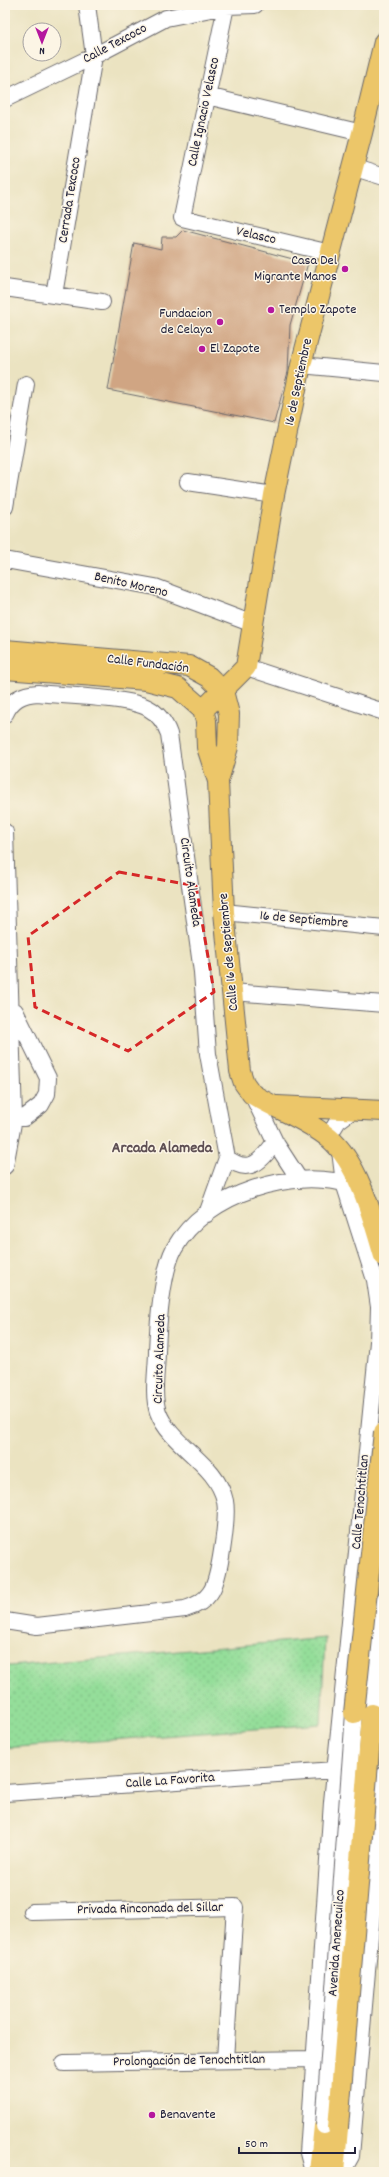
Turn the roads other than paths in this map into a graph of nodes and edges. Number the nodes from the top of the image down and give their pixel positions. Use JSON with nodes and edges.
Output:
{"nodes":[{"id":1,"x":87,"y":5,"type":"edge"},
{"id":2,"x":255,"y":5,"type":"edge"},
{"id":3,"x":226,"y":6,"type":"edge"},
{"id":4,"x":384,"y":42,"type":"edge"},
{"id":5,"x":94,"y":56,"type":"junction"},
{"id":6,"x":207,"y":96,"type":"junction"},
{"id":7,"x":5,"y":99,"type":"edge"},
{"id":8,"x":362,"y":133,"type":"junction"},
{"id":9,"x":352,"y":167,"type":"junction"},
{"id":10,"x":384,"y":177,"type":"edge"},
{"id":11,"x":182,"y":218,"type":"joint"},
{"id":12,"x":330,"y":253,"type":"junction"},
{"id":13,"x":5,"y":288,"type":"edge"},
{"id":14,"x":54,"y":294,"type":"junction"},
{"id":15,"x":102,"y":302,"type":"dead end"},
{"id":16,"x":301,"y":365,"type":"junction"},
{"id":17,"x":384,"y":373,"type":"edge"},
{"id":18,"x":26,"y":384,"type":"dead end"},
{"id":19,"x":10,"y":448,"type":"edge"},
{"id":20,"x":188,"y":482,"type":"dead end"},
{"id":21,"x":274,"y":495,"type":"junction"},
{"id":22,"x":5,"y":507,"type":"edge"},
{"id":23,"x":5,"y":560,"type":"edge"},
{"id":24,"x":253,"y":624,"type":"junction"},
{"id":25,"x":5,"y":650,"type":"edge"},
{"id":26,"x":246,"y":667,"type":"junction"},
{"id":27,"x":5,"y":669,"type":"edge"},
{"id":28,"x":223,"y":691,"type":"junction"},
{"id":29,"x":203,"y":710,"type":"junction"},
{"id":30,"x":384,"y":712,"type":"edge"},
{"id":31,"x":5,"y":714,"type":"edge"},
{"id":32,"x":218,"y":782,"type":"junction"},
{"id":33,"x":5,"y":832,"type":"edge"},
{"id":34,"x":224,"y":912,"type":"junction"},
{"id":35,"x":384,"y":928,"type":"edge"},
{"id":36,"x":232,"y":992,"type":"junction"},
{"id":37,"x":12,"y":1004,"type":"junction"},
{"id":38,"x":384,"y":1004,"type":"edge"},
{"id":39,"x":252,"y":1094,"type":"junction"},
{"id":40,"x":274,"y":1106,"type":"junction"},
{"id":41,"x":353,"y":1110,"type":"junction"},
{"id":42,"x":384,"y":1111,"type":"edge"},
{"id":43,"x":14,"y":1118,"type":"junction"},
{"id":44,"x":275,"y":1142,"type":"junction"},
{"id":45,"x":334,"y":1143,"type":"junction"},
{"id":46,"x":227,"y":1158,"type":"junction"},
{"id":47,"x":5,"y":1166,"type":"edge"},
{"id":48,"x":300,"y":1180,"type":"junction"},
{"id":49,"x":352,"y":1186,"type":"junction"},
{"id":50,"x":207,"y":1214,"type":"junction"},
{"id":51,"x":384,"y":1256,"type":"edge"},
{"id":52,"x":384,"y":1432,"type":"edge"},
{"id":53,"x":384,"y":1458,"type":"edge"},
{"id":54,"x":364,"y":1467,"type":"junction"},
{"id":55,"x":384,"y":1488,"type":"edge"},
{"id":56,"x":362,"y":1497,"type":"junction"},
{"id":57,"x":384,"y":1538,"type":"edge"},
{"id":58,"x":358,"y":1540,"type":"junction"},
{"id":59,"x":384,"y":1600,"type":"edge"},
{"id":60,"x":5,"y":1621,"type":"edge"},
{"id":61,"x":363,"y":1714,"type":"edge"},
{"id":62,"x":335,"y":1770,"type":"junction"},
{"id":63,"x":384,"y":1775,"type":"edge"},
{"id":64,"x":5,"y":1793,"type":"edge"},
{"id":65,"x":332,"y":1802,"type":"junction"},
{"id":66,"x":383,"y":1808,"type":"edge"},
{"id":67,"x":32,"y":1912,"type":"dead end"},
{"id":68,"x":225,"y":2059,"type":"junction"},
{"id":69,"x":314,"y":2059,"type":"junction"},
{"id":70,"x":64,"y":2063,"type":"dead end"},
{"id":71,"x":331,"y":2127,"type":"junction"},
{"id":72,"x":313,"y":2172,"type":"edge"},
{"id":73,"x":319,"y":2172,"type":"edge"},
{"id":74,"x":334,"y":2172,"type":"edge"},
{"id":75,"x":342,"y":2172,"type":"edge"}],
"edges":[{"from":1,"to":5,"type":"street","name":"Cerrada Texcoco"},
{"from":2,"to":3,"type":"street","name":"Calle Texcoco"},
{"from":3,"to":5,"type":"street","name":"Calle Texcoco"},
{"from":3,"to":6,"type":"street","name":"Calle Ignacio Velasco"},
{"from":4,"to":8,"type":"main road","name":"16 de Septiembre"},
{"from":5,"to":7,"type":"street","name":"Calle Texcoco"},
{"from":5,"to":14,"type":"street","name":"Cerrada Texcoco"},
{"from":6,"to":8,"type":"street"},
{"from":6,"to":11,"type":"street","name":"Calle Ignacio Velasco"},
{"from":8,"to":9,"type":"main road","name":"16 de Septiembre"},
{"from":9,"to":10,"type":"street"},
{"from":9,"to":12,"type":"main road","name":"16 de Septiembre"},
{"from":11,"to":12,"type":"street","name":"Velasco"},
{"from":12,"to":16,"type":"main road","name":"16 de Septiembre"},
{"from":13,"to":14,"type":"street"},
{"from":14,"to":15,"type":"street"},
{"from":16,"to":17,"type":"street"},
{"from":16,"to":21,"type":"main road","name":"16 de Septiembre"},
{"from":18,"to":19,"type":"street"},
{"from":19,"to":22,"type":"street"},
{"from":20,"to":21,"type":"street"},
{"from":21,"to":24,"type":"main road","name":"16 de Septiembre"},
{"from":23,"to":24,"type":"street","name":"Benito Moreno"},
{"from":24,"to":26,"type":"main road","name":"16 de Septiembre"},
{"from":25,"to":28,"type":"main road","name":"Calle Fundación"},
{"from":26,"to":28,"type":"main road"},
{"from":26,"to":30,"type":"street"},
{"from":27,"to":29,"type":"main road","name":"Calle Fundación"},
{"from":28,"to":29,"type":"main road"},
{"from":28,"to":32,"type":"main road"},
{"from":29,"to":32,"type":"main road"},
{"from":31,"to":46,"type":"street","name":"Circuito Alameda"},
{"from":32,"to":34,"type":"main road","name":"Calle 16 de Septiembre"},
{"from":33,"to":37,"type":"street"},
{"from":34,"to":35,"type":"street","name":"16 de Septiembre"},
{"from":34,"to":36,"type":"main road","name":"Calle 16 de Septiembre"},
{"from":36,"to":38,"type":"street"},
{"from":36,"to":39,"type":"main road","name":"Calle 16 de Septiembre"},
{"from":37,"to":43,"type":"street"},
{"from":37,"to":43,"type":"street"},
{"from":39,"to":40,"type":"main road"},
{"from":39,"to":44,"type":"street"},
{"from":40,"to":41,"type":"main road"},
{"from":40,"to":45,"type":"main road"},
{"from":41,"to":42,"type":"main road"},
{"from":41,"to":45,"type":"street"},
{"from":43,"to":47,"type":"street"},
{"from":44,"to":46,"type":"street"},
{"from":44,"to":48,"type":"street"},
{"from":45,"to":49,"type":"main road"},
{"from":46,"to":50,"type":"street","name":"Circuito Alameda"},
{"from":48,"to":49,"type":"street","name":"Circuito Alameda"},
{"from":48,"to":50,"type":"street","name":"Circuito Alameda"},
{"from":49,"to":51,"type":"main road"},
{"from":49,"to":54,"type":"street","name":"Calle Tenochtitlan"},
{"from":50,"to":60,"type":"street","name":"Circuito Alameda"},
{"from":52,"to":61,"type":"main road","name":"Calle Tenochtitlan","bridge":true},
{"from":53,"to":54,"type":"street"},
{"from":54,"to":56,"type":"street","name":"Calle Tenochtitlan"},
{"from":55,"to":56,"type":"street"},
{"from":56,"to":58,"type":"street","name":"Calle Tenochtitlan"},
{"from":57,"to":58,"type":"street"},
{"from":58,"to":61,"type":"street","name":"Calle Tenochtitlan"},
{"from":59,"to":61,"type":"street"},
{"from":61,"to":62,"type":"street","name":"Avenida Anenecuilco"},
{"from":61,"to":71,"type":"main road","name":"Avenida Anenecuilco","bridge":true},
{"from":62,"to":64,"type":"street","name":"Calle La Favorita"},
{"from":62,"to":65,"type":"street","name":"Avenida Anenecuilco"},
{"from":63,"to":66,"type":"street"},
{"from":65,"to":66,"type":"street"},
{"from":65,"to":69,"type":"street","name":"Avenida Anenecuilco"},
{"from":66,"to":75,"type":"street"},
{"from":67,"to":68,"type":"street","name":"Privada Rinconada del Sillar"},
{"from":68,"to":69,"type":"street","name":"Prolongación de Tenochtitlan"},
{"from":68,"to":70,"type":"street","name":"Prolongación de Tenochtitlan"},
{"from":69,"to":72,"type":"street","name":"Avenida Anenecuilco"},
{"from":71,"to":73,"type":"main road","name":"Avenida Anenecuilco"},
{"from":71,"to":74,"type":"main road","name":"Avenida Anenecuilco"}]}
